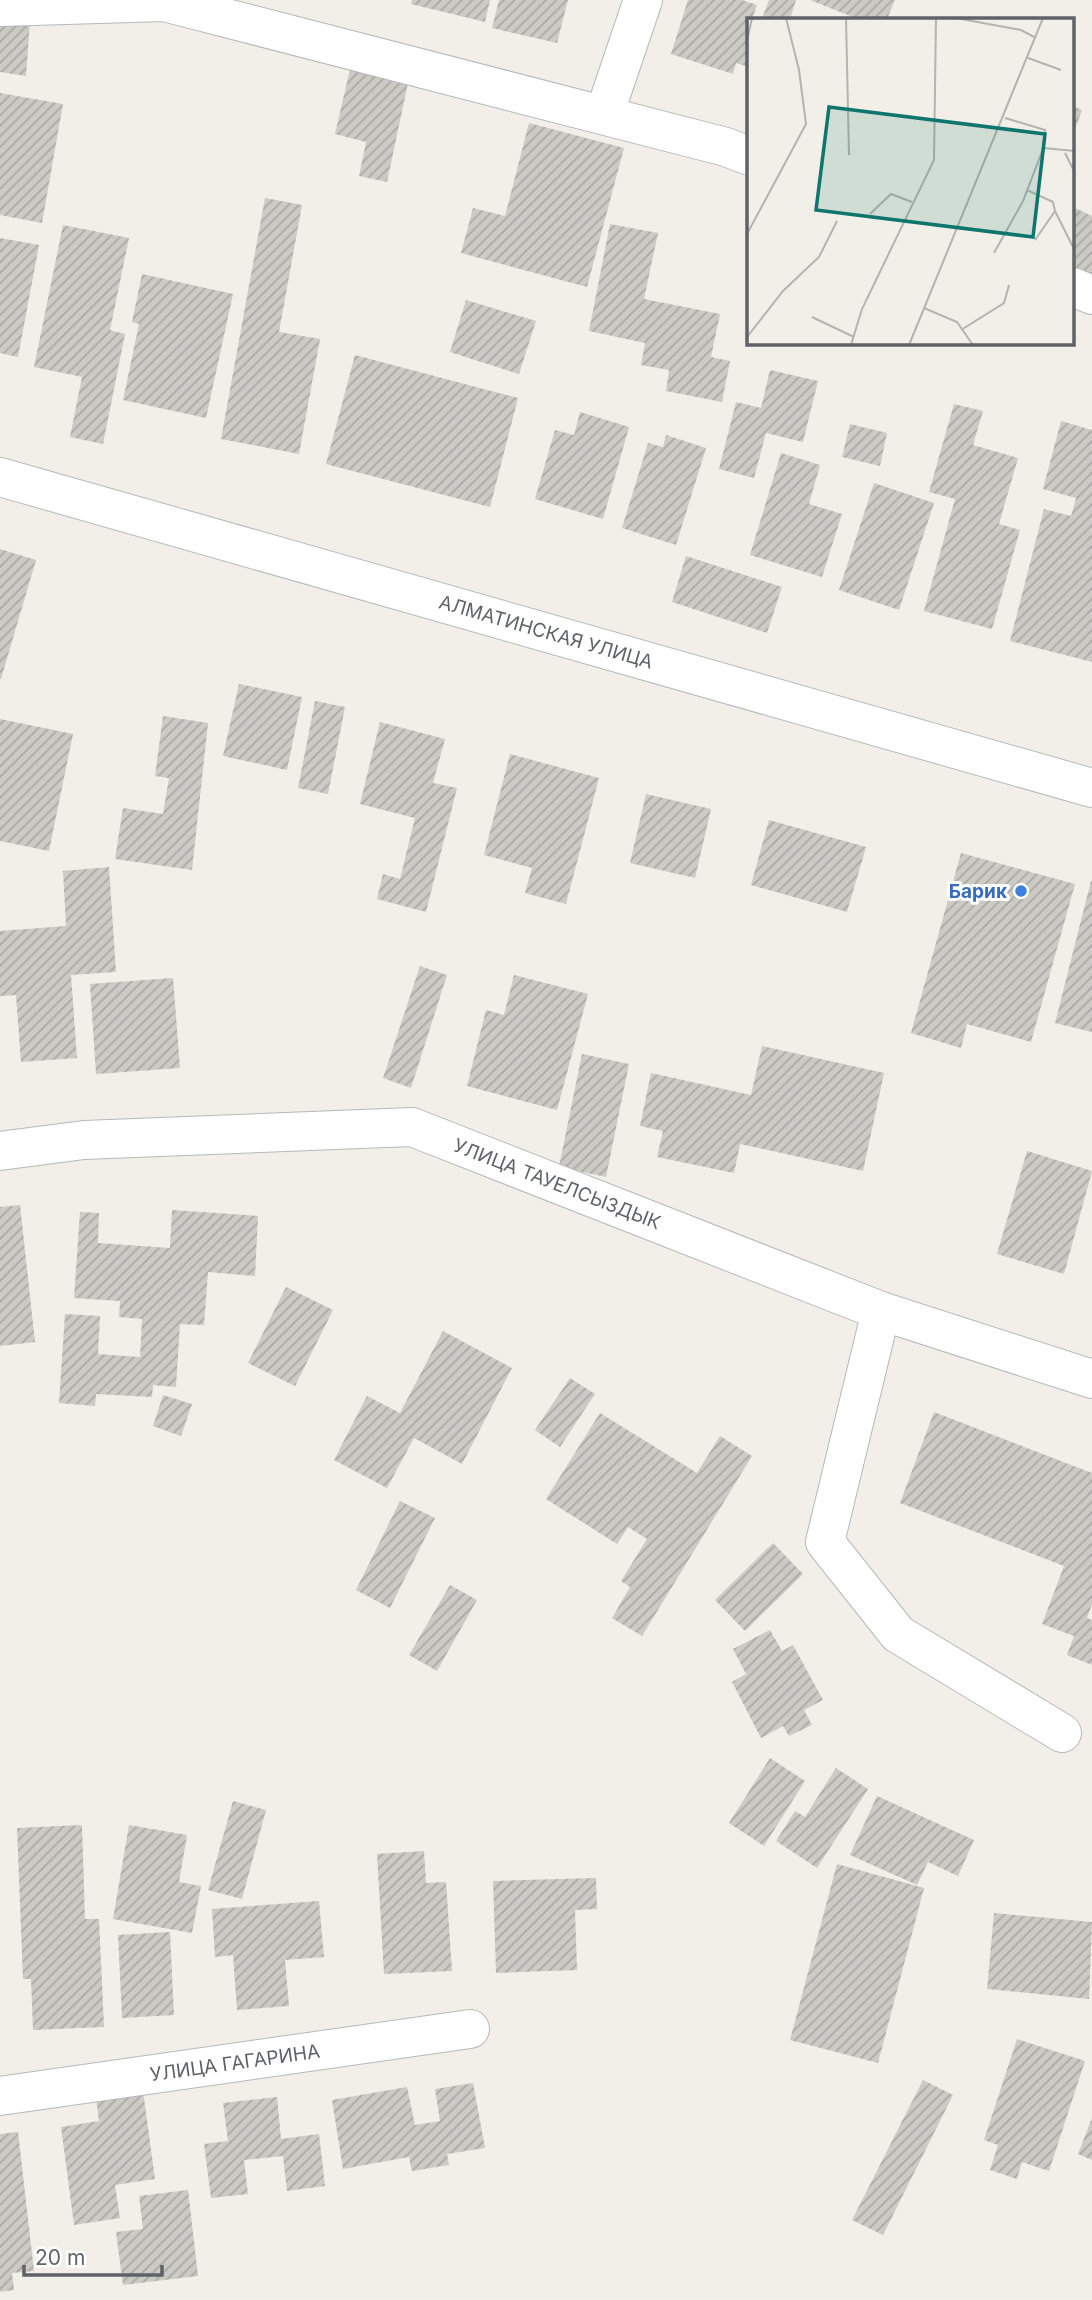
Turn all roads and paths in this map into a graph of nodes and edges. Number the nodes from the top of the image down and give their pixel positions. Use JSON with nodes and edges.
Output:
{"nodes":[{"id":1,"x":643,"y":0,"type":"edge"},
{"id":2,"x":146,"y":2,"type":"edge"},
{"id":3,"x":0,"y":7,"type":"edge"},
{"id":4,"x":604,"y":116,"type":"junction"},
{"id":5,"x":747,"y":155,"type":"edge"},
{"id":6,"x":1074,"y":287,"type":"edge"},
{"id":7,"x":1092,"y":295,"type":"edge"},
{"id":8,"x":0,"y":477,"type":"edge"},
{"id":9,"x":1092,"y":788,"type":"edge"},
{"id":10,"x":0,"y":1151,"type":"edge"},
{"id":11,"x":881,"y":1311,"type":"junction"},
{"id":12,"x":1092,"y":1379,"type":"edge"},
{"id":13,"x":1062,"y":1733,"type":"dead end"},
{"id":14,"x":470,"y":2029,"type":"dead end"},
{"id":15,"x":0,"y":2096,"type":"edge"}],
"edges":[{"from":1,"to":4,"type":"street"},
{"from":2,"to":3,"type":"street"},
{"from":2,"to":4,"type":"street"},
{"from":4,"to":5,"type":"street"},
{"from":6,"to":7,"type":"street"},
{"from":8,"to":9,"type":"street","name":"АЛМАТИНСКАЯ УЛИЦА"},
{"from":10,"to":11,"type":"street","name":"УЛИЦА ТАУЕЛСЫЗДЫК"},
{"from":11,"to":12,"type":"street","name":"УЛИЦА ТАУЕЛСЫЗДЫК"},
{"from":11,"to":13,"type":"street"},
{"from":14,"to":15,"type":"street","name":"УЛИЦА ГАГАРИНА"}]}
